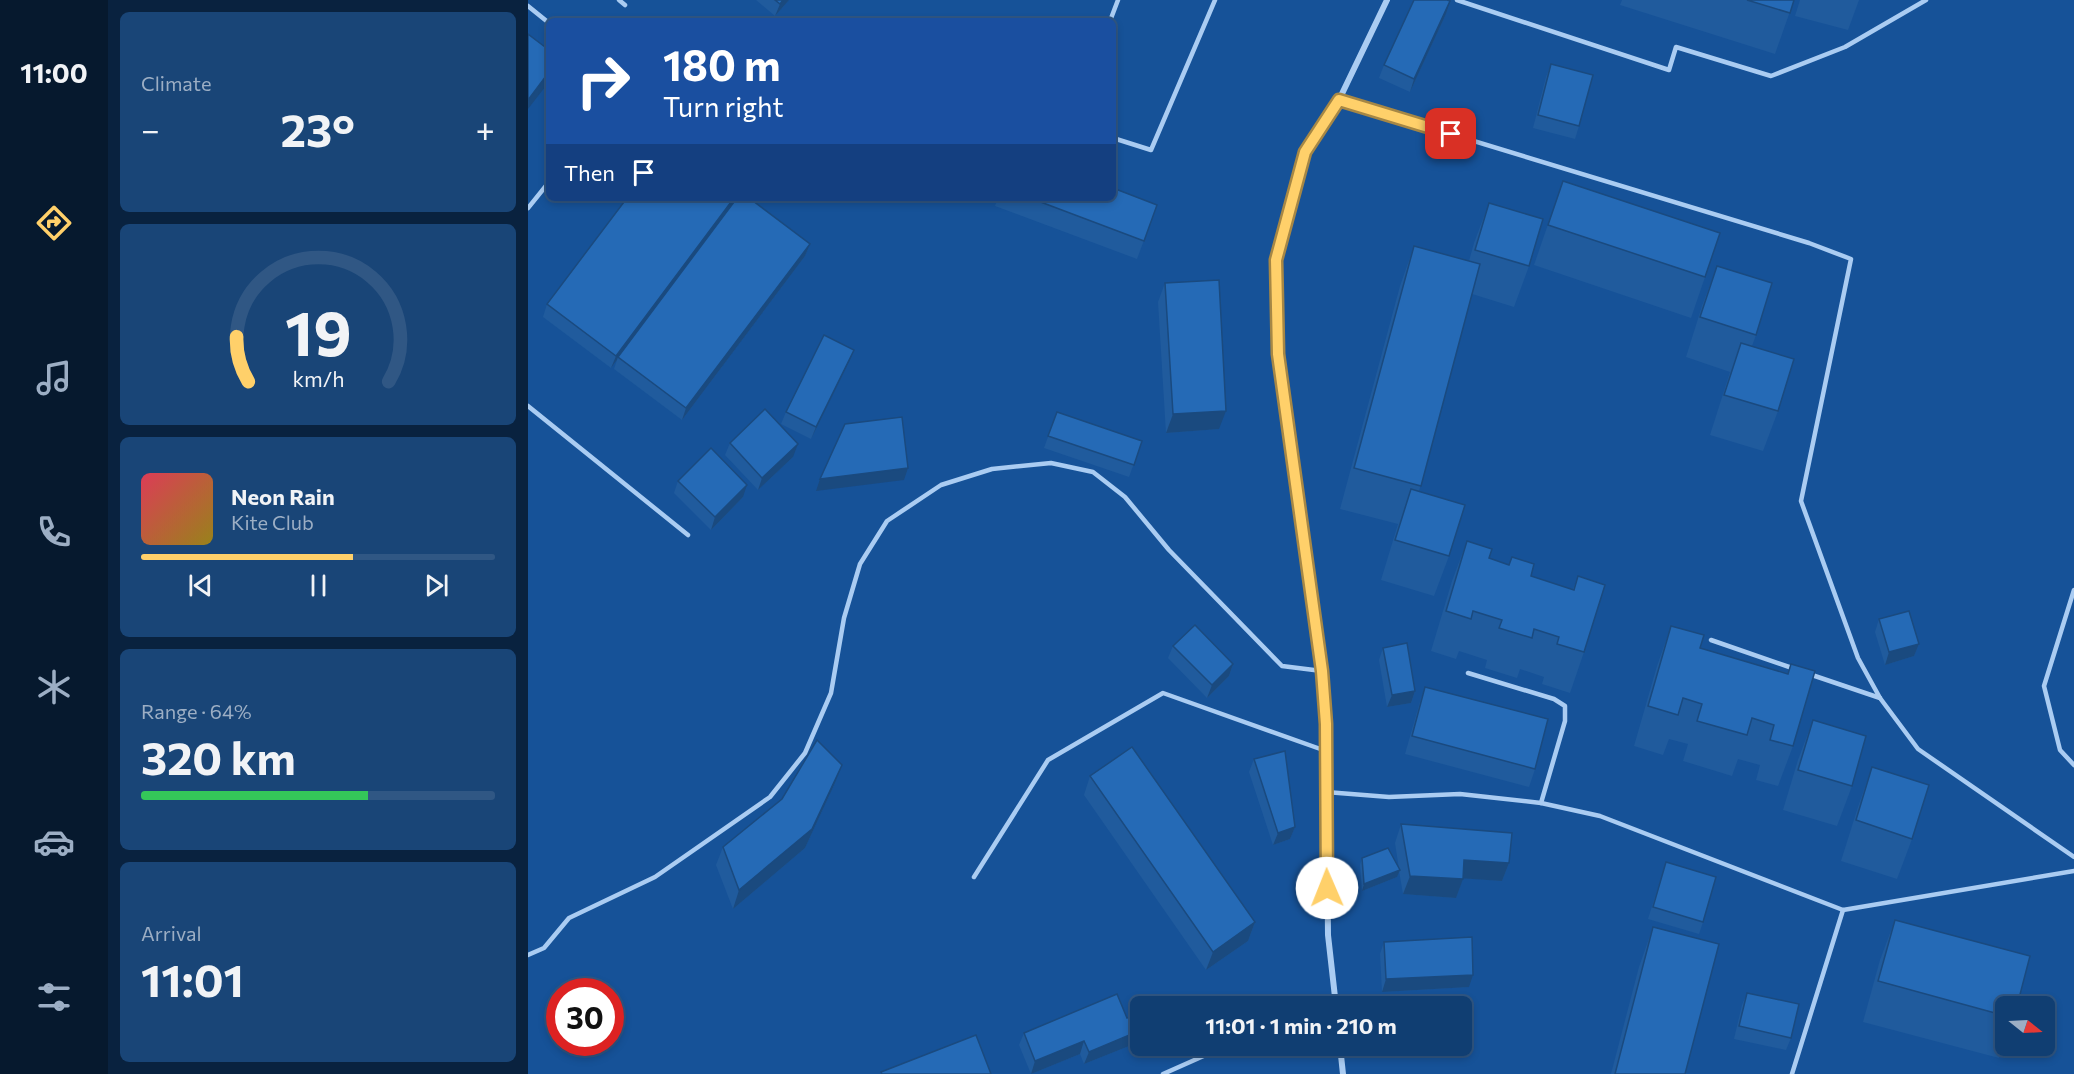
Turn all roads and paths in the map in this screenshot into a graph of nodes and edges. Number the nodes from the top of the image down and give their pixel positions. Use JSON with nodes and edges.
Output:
{"nodes":[{"id":1,"x":619,"y":0,"type":"edge"},
{"id":2,"x":1119,"y":0,"type":"edge"},
{"id":3,"x":1215,"y":0,"type":"edge"},
{"id":4,"x":1387,"y":0,"type":"edge"},
{"id":5,"x":1457,"y":0,"type":"edge"},
{"id":6,"x":1926,"y":0,"type":"edge"},
{"id":7,"x":625,"y":4,"type":"dead end"},
{"id":8,"x":528,"y":6,"type":"edge"},
{"id":9,"x":1111,"y":18,"type":"edge"},
{"id":10,"x":546,"y":21,"type":"edge"},
{"id":11,"x":1339,"y":100,"type":"junction"},
{"id":12,"x":1116,"y":139,"type":"edge"},
{"id":13,"x":546,"y":186,"type":"edge"},
{"id":14,"x":528,"y":208,"type":"edge"},
{"id":15,"x":528,"y":406,"type":"edge"},
{"id":16,"x":688,"y":535,"type":"dead end"},
{"id":17,"x":2074,"y":590,"type":"edge"},
{"id":18,"x":1711,"y":640,"type":"dead end"},
{"id":19,"x":1322,"y":671,"type":"junction"},
{"id":20,"x":1468,"y":673,"type":"dead end"},
{"id":21,"x":1880,"y":698,"type":"junction"},
{"id":22,"x":1326,"y":751,"type":"junction"},
{"id":23,"x":2074,"y":765,"type":"edge"},
{"id":24,"x":1326,"y":792,"type":"junction"},
{"id":25,"x":1541,"y":803,"type":"junction"},
{"id":26,"x":2074,"y":857,"type":"edge"},
{"id":27,"x":2074,"y":871,"type":"edge"},
{"id":28,"x":974,"y":877,"type":"dead end"},
{"id":29,"x":1843,"y":910,"type":"junction"},
{"id":30,"x":528,"y":955,"type":"edge"},
{"id":31,"x":1334,"y":996,"type":"edge"},
{"id":32,"x":1204,"y":1056,"type":"edge"},
{"id":33,"x":1341,"y":1056,"type":"edge"},
{"id":34,"x":1163,"y":1074,"type":"edge"},
{"id":35,"x":1343,"y":1074,"type":"edge"},
{"id":36,"x":1792,"y":1074,"type":"edge"}],
"edges":[{"from":1,"to":7,"type":"lane"},
{"from":2,"to":9,"type":"lane"},
{"from":3,"to":12,"type":"lane"},
{"from":4,"to":11,"type":"street"},
{"from":5,"to":6,"type":"lane"},
{"from":8,"to":10,"type":"lane"},
{"from":11,"to":19,"type":"street"},
{"from":11,"to":21,"type":"lane"},
{"from":13,"to":14,"type":"lane"},
{"from":15,"to":16,"type":"lane"},
{"from":17,"to":23,"type":"lane"},
{"from":18,"to":21,"type":"lane"},
{"from":19,"to":22,"type":"street"},
{"from":19,"to":30,"type":"lane"},
{"from":20,"to":25,"type":"lane"},
{"from":21,"to":26,"type":"lane"},
{"from":22,"to":24,"type":"street"},
{"from":22,"to":28,"type":"lane"},
{"from":24,"to":25,"type":"lane"},
{"from":24,"to":31,"type":"street"},
{"from":25,"to":29,"type":"lane"},
{"from":27,"to":29,"type":"lane"},
{"from":29,"to":36,"type":"lane"},
{"from":32,"to":34,"type":"lane"},
{"from":33,"to":35,"type":"street"}]}
